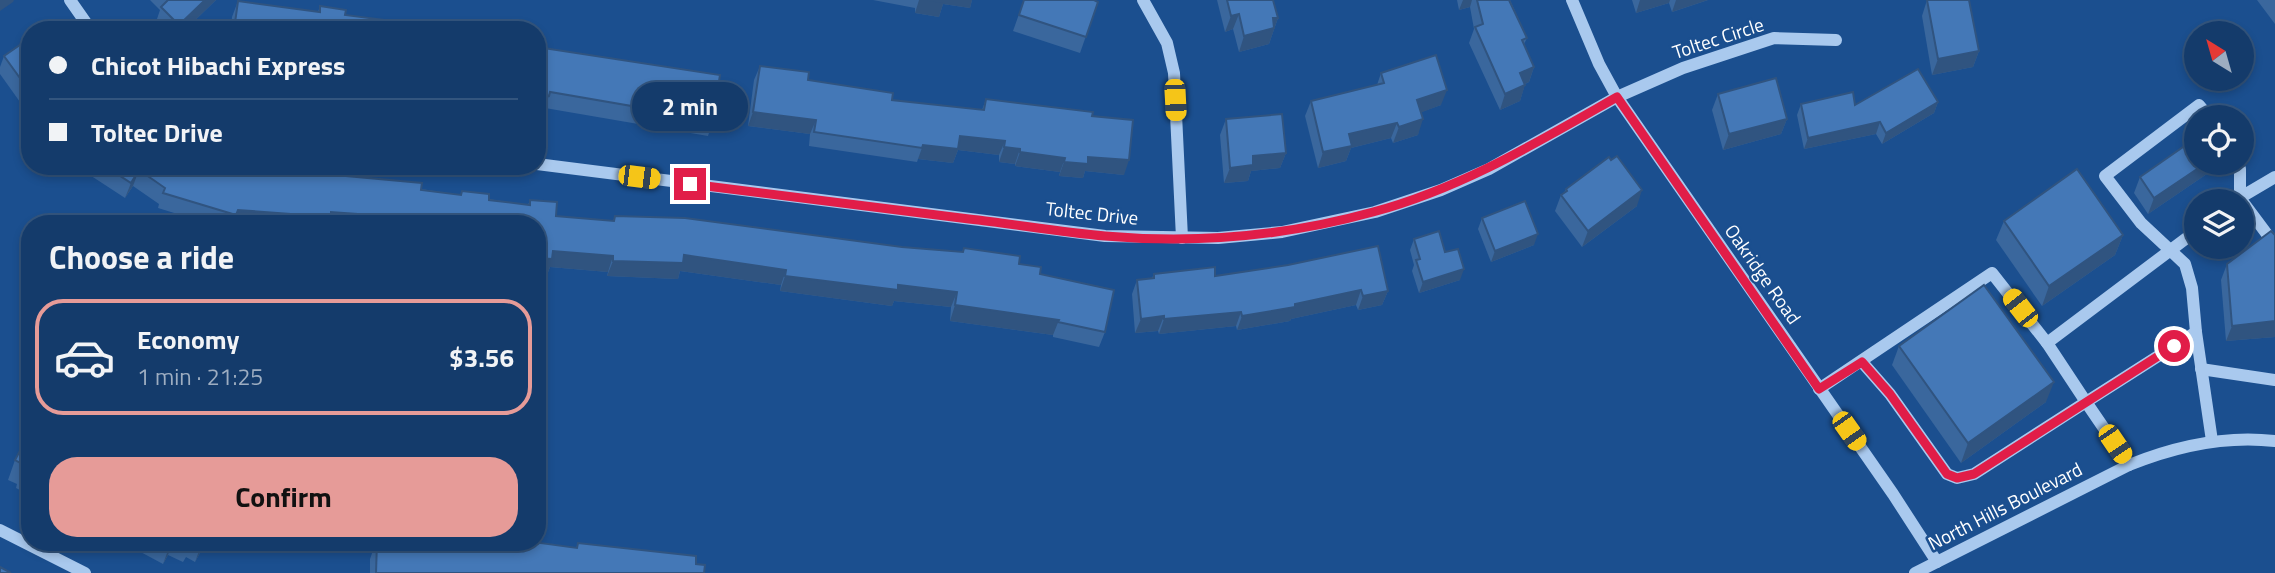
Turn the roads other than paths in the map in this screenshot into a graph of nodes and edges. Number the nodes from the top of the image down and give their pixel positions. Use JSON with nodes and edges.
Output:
{"nodes":[{"id":1,"x":70,"y":0,"type":"edge"},
{"id":2,"x":1143,"y":0,"type":"edge"},
{"id":3,"x":1572,"y":0,"type":"edge"},
{"id":4,"x":85,"y":21,"type":"edge"},
{"id":5,"x":1836,"y":40,"type":"dead end"},
{"id":6,"x":1617,"y":97,"type":"junction"},
{"id":7,"x":2184,"y":116,"type":"edge"},
{"id":8,"x":546,"y":165,"type":"edge"},
{"id":9,"x":2275,"y":177,"type":"edge"},
{"id":10,"x":2254,"y":189,"type":"edge"},
{"id":11,"x":2254,"y":220,"type":"edge"},
{"id":12,"x":1182,"y":238,"type":"junction"},
{"id":13,"x":2184,"y":240,"type":"edge"},
{"id":14,"x":2275,"y":245,"type":"edge"},
{"id":15,"x":2172,"y":250,"type":"junction"},
{"id":16,"x":2196,"y":332,"type":"junction"},
{"id":17,"x":2047,"y":343,"type":"junction"},
{"id":18,"x":1862,"y":362,"type":"junction"},
{"id":19,"x":2201,"y":369,"type":"junction"},
{"id":20,"x":2275,"y":380,"type":"edge"},
{"id":21,"x":1819,"y":389,"type":"junction"},
{"id":22,"x":2086,"y":402,"type":"junction"},
{"id":23,"x":2212,"y":441,"type":"junction"},
{"id":24,"x":2275,"y":441,"type":"edge"},
{"id":25,"x":2129,"y":465,"type":"junction"},
{"id":26,"x":0,"y":530,"type":"edge"},
{"id":27,"x":21,"y":541,"type":"edge"},
{"id":28,"x":42,"y":551,"type":"edge"},
{"id":29,"x":1937,"y":562,"type":"junction"},
{"id":30,"x":85,"y":573,"type":"edge"},
{"id":31,"x":1914,"y":573,"type":"edge"}],
"edges":[{"from":1,"to":4,"type":"street"},
{"from":2,"to":12,"type":"street"},
{"from":3,"to":6,"type":"street","name":"Oakridge Road"},
{"from":5,"to":6,"type":"street","name":"Toltec Circle"},
{"from":6,"to":12,"type":"street","name":"Toltec Drive"},
{"from":6,"to":21,"type":"street","name":"Oakridge Road"},
{"from":7,"to":15,"type":"street"},
{"from":8,"to":12,"type":"street","name":"Toltec Drive"},
{"from":9,"to":10,"type":"street"},
{"from":11,"to":14,"type":"street"},
{"from":13,"to":15,"type":"street"},
{"from":15,"to":16,"type":"street"},
{"from":15,"to":17,"type":"street"},
{"from":16,"to":19,"type":"street"},
{"from":16,"to":22,"type":"street"},
{"from":17,"to":18,"type":"street"},
{"from":17,"to":22,"type":"street"},
{"from":18,"to":21,"type":"street"},
{"from":18,"to":22,"type":"street"},
{"from":19,"to":20,"type":"street"},
{"from":19,"to":23,"type":"street"},
{"from":21,"to":29,"type":"street","name":"Oakridge Road"},
{"from":22,"to":25,"type":"street"},
{"from":23,"to":24,"type":"street","name":"North Hills Boulevard"},
{"from":23,"to":25,"type":"street","name":"North Hills Boulevard"},
{"from":25,"to":29,"type":"street","name":"North Hills Boulevard"},
{"from":26,"to":27,"type":"street"},
{"from":28,"to":30,"type":"street"},
{"from":29,"to":31,"type":"street","name":"North Hills Boulevard"}]}
